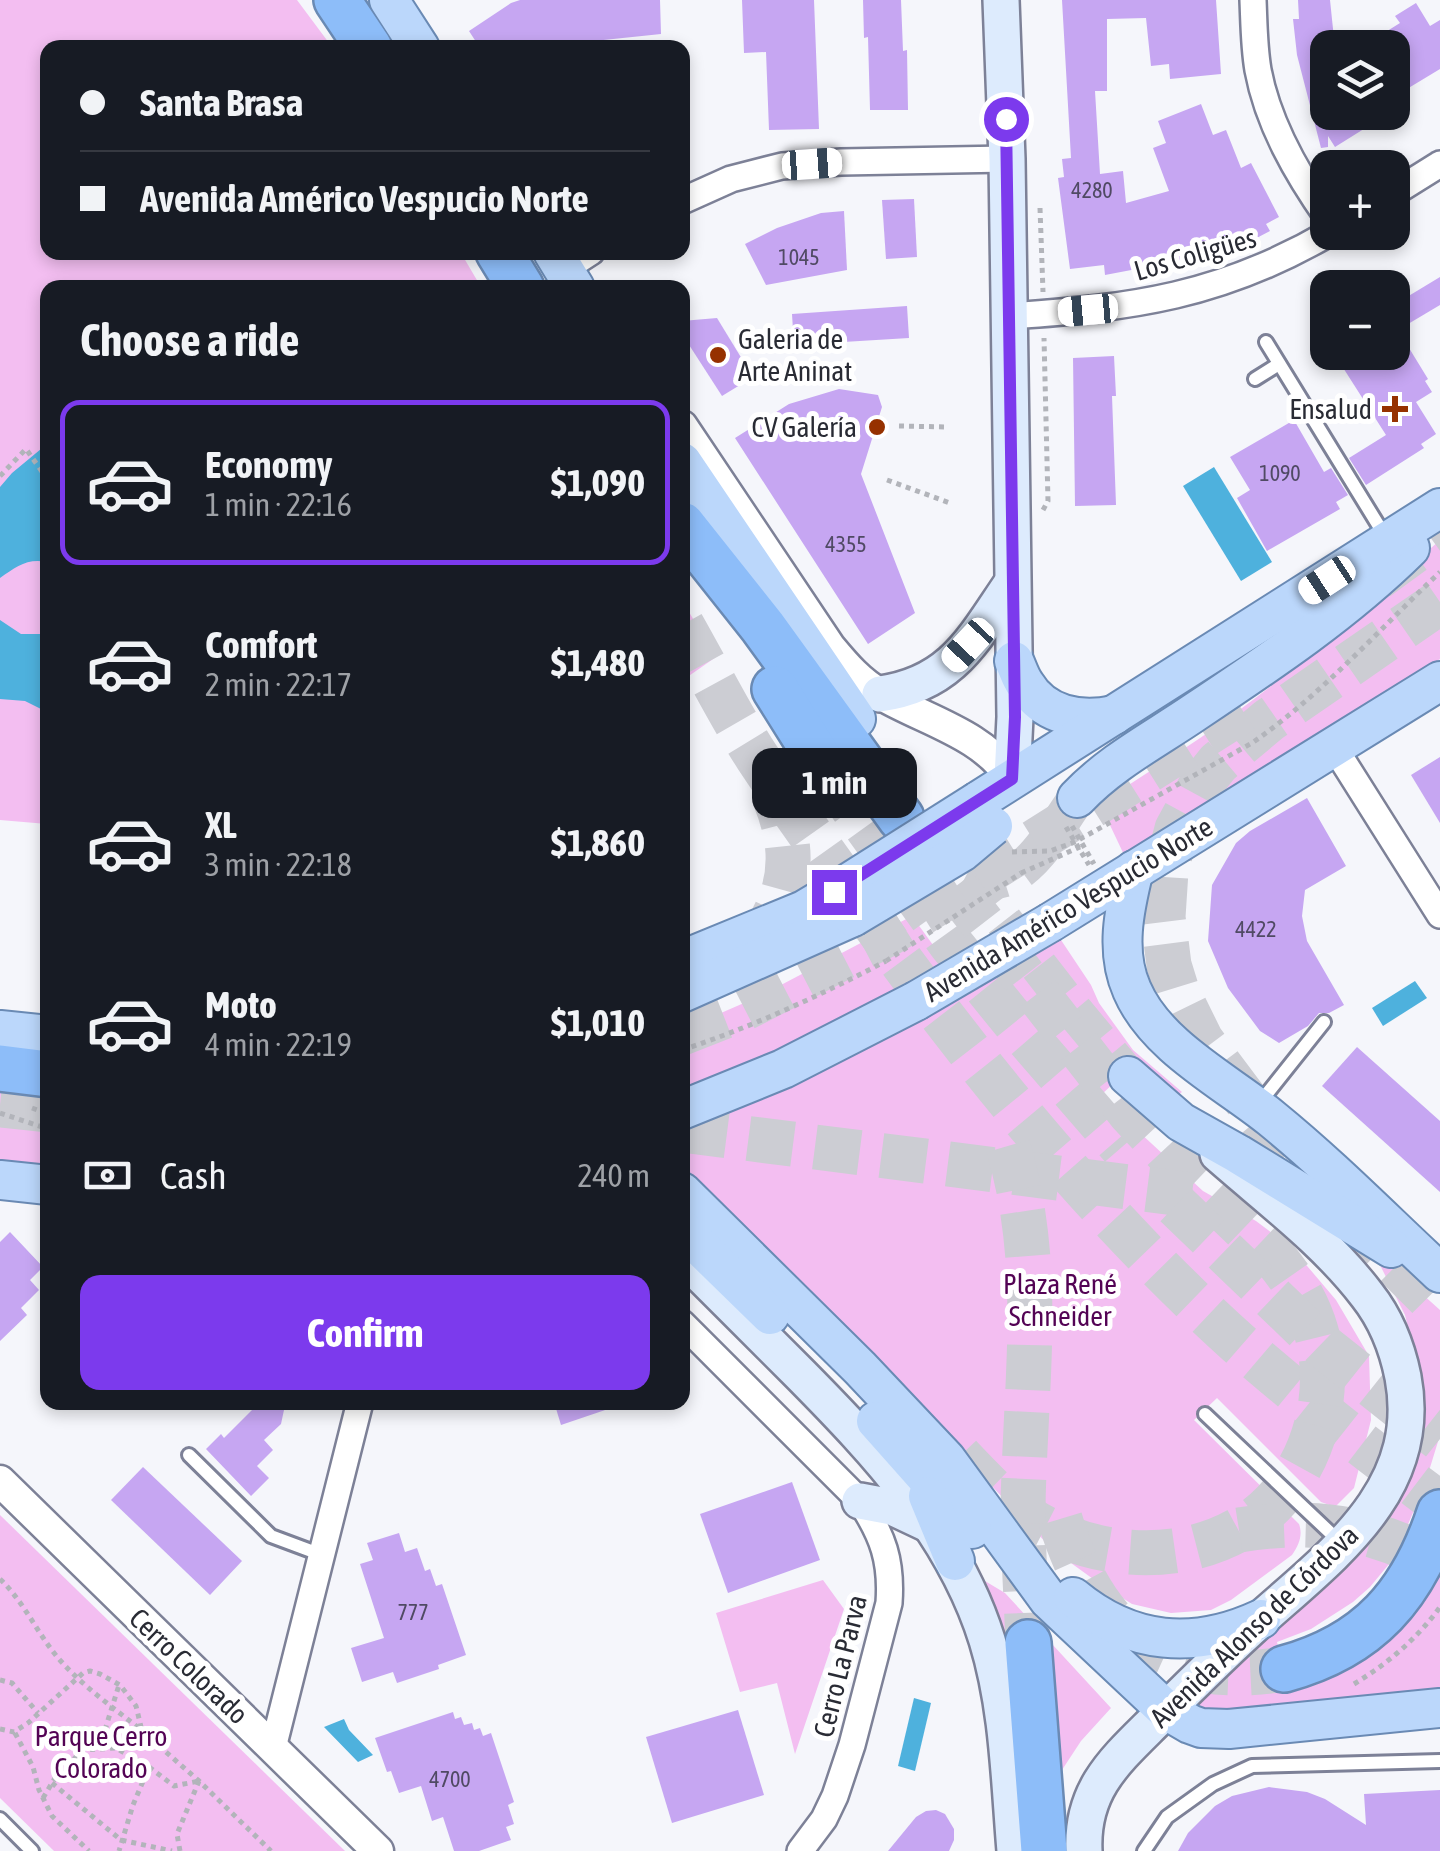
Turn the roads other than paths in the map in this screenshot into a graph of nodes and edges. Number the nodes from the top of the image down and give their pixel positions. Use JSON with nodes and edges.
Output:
{"nodes":[{"id":1,"x":337,"y":0,"type":"edge"},
{"id":2,"x":1001,"y":0,"type":"edge"},
{"id":3,"x":1253,"y":0,"type":"edge"},
{"id":4,"x":394,"y":2,"type":"edge"},
{"id":5,"x":364,"y":40,"type":"edge"},
{"id":6,"x":415,"y":40,"type":"edge"},
{"id":7,"x":1007,"y":159,"type":"junction"},
{"id":8,"x":1440,"y":164,"type":"edge"},
{"id":9,"x":1410,"y":183,"type":"edge"},
{"id":10,"x":1310,"y":191,"type":"edge"},
{"id":11,"x":690,"y":197,"type":"edge"},
{"id":12,"x":1310,"y":244,"type":"edge"},
{"id":13,"x":1009,"y":316,"type":"junction"},
{"id":14,"x":1266,"y":342,"type":"dead end"},
{"id":15,"x":1279,"y":364,"type":"junction"},
{"id":16,"x":1256,"y":379,"type":"dead end"},
{"id":17,"x":690,"y":438,"type":"edge"},
{"id":18,"x":690,"y":474,"type":"edge"},
{"id":19,"x":1440,"y":508,"type":"edge"},
{"id":20,"x":1440,"y":518,"type":"edge"},
{"id":21,"x":690,"y":535,"type":"edge"},
{"id":22,"x":1388,"y":541,"type":"junction"},
{"id":23,"x":690,"y":557,"type":"edge"},
{"id":24,"x":1012,"y":584,"type":"junction"},
{"id":25,"x":1014,"y":661,"type":"junction"},
{"id":26,"x":1440,"y":680,"type":"edge"},
{"id":27,"x":880,"y":694,"type":"junction"},
{"id":28,"x":1114,"y":715,"type":"junction"},
{"id":29,"x":1334,"y":747,"type":"junction"},
{"id":30,"x":827,"y":772,"type":"tunnel mouth"},
{"id":31,"x":1012,"y":779,"type":"junction"},
{"id":32,"x":1071,"y":806,"type":"tunnel mouth"},
{"id":33,"x":910,"y":810,"type":"joint"},
{"id":34,"x":1121,"y":878,"type":"junction"},
{"id":35,"x":844,"y":905,"type":"junction"},
{"id":36,"x":1440,"y":915,"type":"edge"},
{"id":37,"x":690,"y":957,"type":"edge"},
{"id":38,"x":690,"y":988,"type":"edge"},
{"id":39,"x":1324,"y":1022,"type":"dead end"},
{"id":40,"x":0,"y":1030,"type":"edge"},
{"id":41,"x":40,"y":1034,"type":"edge"},
{"id":42,"x":0,"y":1068,"type":"edge"},
{"id":43,"x":40,"y":1073,"type":"edge"},
{"id":44,"x":1128,"y":1076,"type":"tunnel mouth"},
{"id":45,"x":690,"y":1107,"type":"edge"},
{"id":46,"x":1256,"y":1107,"type":"junction"},
{"id":47,"x":1181,"y":1122,"type":"junction"},
{"id":48,"x":0,"y":1180,"type":"edge"},
{"id":49,"x":40,"y":1184,"type":"edge"},
{"id":50,"x":690,"y":1200,"type":"edge"},
{"id":51,"x":690,"y":1237,"type":"edge"},
{"id":52,"x":690,"y":1264,"type":"edge"},
{"id":53,"x":1440,"y":1275,"type":"edge"},
{"id":54,"x":690,"y":1331,"type":"edge"},
{"id":55,"x":358,"y":1410,"type":"edge"},
{"id":56,"x":1205,"y":1414,"type":"dead end"},
{"id":57,"x":189,"y":1454,"type":"dead end"},
{"id":58,"x":909,"y":1458,"type":"junction"},
{"id":59,"x":946,"y":1459,"type":"junction"},
{"id":60,"x":0,"y":1481,"type":"edge"},
{"id":61,"x":860,"y":1501,"type":"junction"},
{"id":62,"x":1440,"y":1513,"type":"edge"},
{"id":63,"x":932,"y":1527,"type":"junction"},
{"id":64,"x":1343,"y":1544,"type":"junction"},
{"id":65,"x":322,"y":1556,"type":"junction"},
{"id":66,"x":955,"y":1561,"type":"junction"},
{"id":67,"x":1049,"y":1600,"type":"junction"},
{"id":68,"x":1261,"y":1618,"type":"junction"},
{"id":69,"x":1028,"y":1643,"type":"tunnel mouth"},
{"id":70,"x":1284,"y":1669,"type":"tunnel mouth"},
{"id":71,"x":1440,"y":1708,"type":"edge"},
{"id":72,"x":1166,"y":1710,"type":"junction"},
{"id":73,"x":273,"y":1748,"type":"junction"},
{"id":74,"x":1440,"y":1761,"type":"edge"},
{"id":75,"x":0,"y":1819,"type":"edge"},
{"id":76,"x":32,"y":1851,"type":"edge"},
{"id":77,"x":378,"y":1851,"type":"edge"},
{"id":78,"x":800,"y":1851,"type":"edge"},
{"id":79,"x":1014,"y":1851,"type":"edge"},
{"id":80,"x":1044,"y":1851,"type":"edge"},
{"id":81,"x":1084,"y":1851,"type":"edge"},
{"id":82,"x":1144,"y":1851,"type":"edge"}],
"edges":[{"from":1,"to":5,"type":"highway"},
{"from":2,"to":7,"type":"main road"},
{"from":3,"to":10,"type":"street"},
{"from":4,"to":6,"type":"main road"},
{"from":7,"to":11,"type":"street"},
{"from":7,"to":13,"type":"main road"},
{"from":8,"to":9,"type":"street"},
{"from":12,"to":13,"type":"street","name":"Los Coligües"},
{"from":13,"to":24,"type":"main road"},
{"from":14,"to":15,"type":"lane"},
{"from":15,"to":16,"type":"lane"},
{"from":15,"to":22,"type":"lane"},
{"from":17,"to":27,"type":"street"},
{"from":18,"to":33,"type":"main road"},
{"from":19,"to":22,"type":"main road"},
{"from":20,"to":32,"type":"main road"},
{"from":21,"to":33,"type":"highway"},
{"from":22,"to":28,"type":"main road"},
{"from":23,"to":30,"type":"highway"},
{"from":24,"to":25,"type":"main road"},
{"from":24,"to":27,"type":"main road"},
{"from":25,"to":28,"type":"main road"},
{"from":25,"to":31,"type":"main road"},
{"from":26,"to":29,"type":"main road","name":"Avenida Américo Vespucio Norte"},
{"from":27,"to":31,"type":"street"},
{"from":28,"to":31,"type":"main road"},
{"from":29,"to":34,"type":"main road","name":"Avenida Américo Vespucio Norte"},
{"from":29,"to":36,"type":"street"},
{"from":31,"to":35,"type":"main road","bridge":true},
{"from":34,"to":45,"type":"main road","name":"Avenida Américo Vespucio Norte","bridge":true},
{"from":34,"to":46,"type":"main road"},
{"from":35,"to":37,"type":"main road"},
{"from":35,"to":38,"type":"main road"},
{"from":39,"to":46,"type":"lane"},
{"from":40,"to":41,"type":"main road"},
{"from":42,"to":43,"type":"highway"},
{"from":44,"to":47,"type":"main road"},
{"from":46,"to":53,"type":"main road"},
{"from":47,"to":53,"type":"main road"},
{"from":47,"to":64,"type":"main road","name":"Avenida Alonso de Córdova"},
{"from":48,"to":49,"type":"main road"},
{"from":50,"to":59,"type":"main road"},
{"from":51,"to":58,"type":"main road"},
{"from":52,"to":63,"type":"main road"},
{"from":54,"to":61,"type":"street","name":"Cerro La Parva"},
{"from":55,"to":65,"type":"street"},
{"from":56,"to":64,"type":"lane"},
{"from":57,"to":65,"type":"lane"},
{"from":58,"to":66,"type":"main road"},
{"from":58,"to":67,"type":"main road"},
{"from":59,"to":67,"type":"main road"},
{"from":59,"to":68,"type":"main road"},
{"from":60,"to":73,"type":"street","name":"Cerro Colorado"},
{"from":61,"to":63,"type":"main road"},
{"from":61,"to":78,"type":"street","name":"Cerro La Parva"},
{"from":62,"to":70,"type":"highway"},
{"from":63,"to":66,"type":"main road"},
{"from":64,"to":68,"type":"main road","name":"Avenida Alonso de Córdova"},
{"from":65,"to":73,"type":"street"},
{"from":66,"to":79,"type":"main road"},
{"from":67,"to":72,"type":"main road"},
{"from":68,"to":72,"type":"main road","name":"Avenida Alonso de Córdova"},
{"from":69,"to":80,"type":"highway"},
{"from":71,"to":72,"type":"main road"},
{"from":72,"to":81,"type":"main road","name":"Avenida Alonso de Córdova"},
{"from":73,"to":77,"type":"street","name":"Cerro Colorado"},
{"from":74,"to":82,"type":"lane"},
{"from":75,"to":76,"type":"lane"}]}
